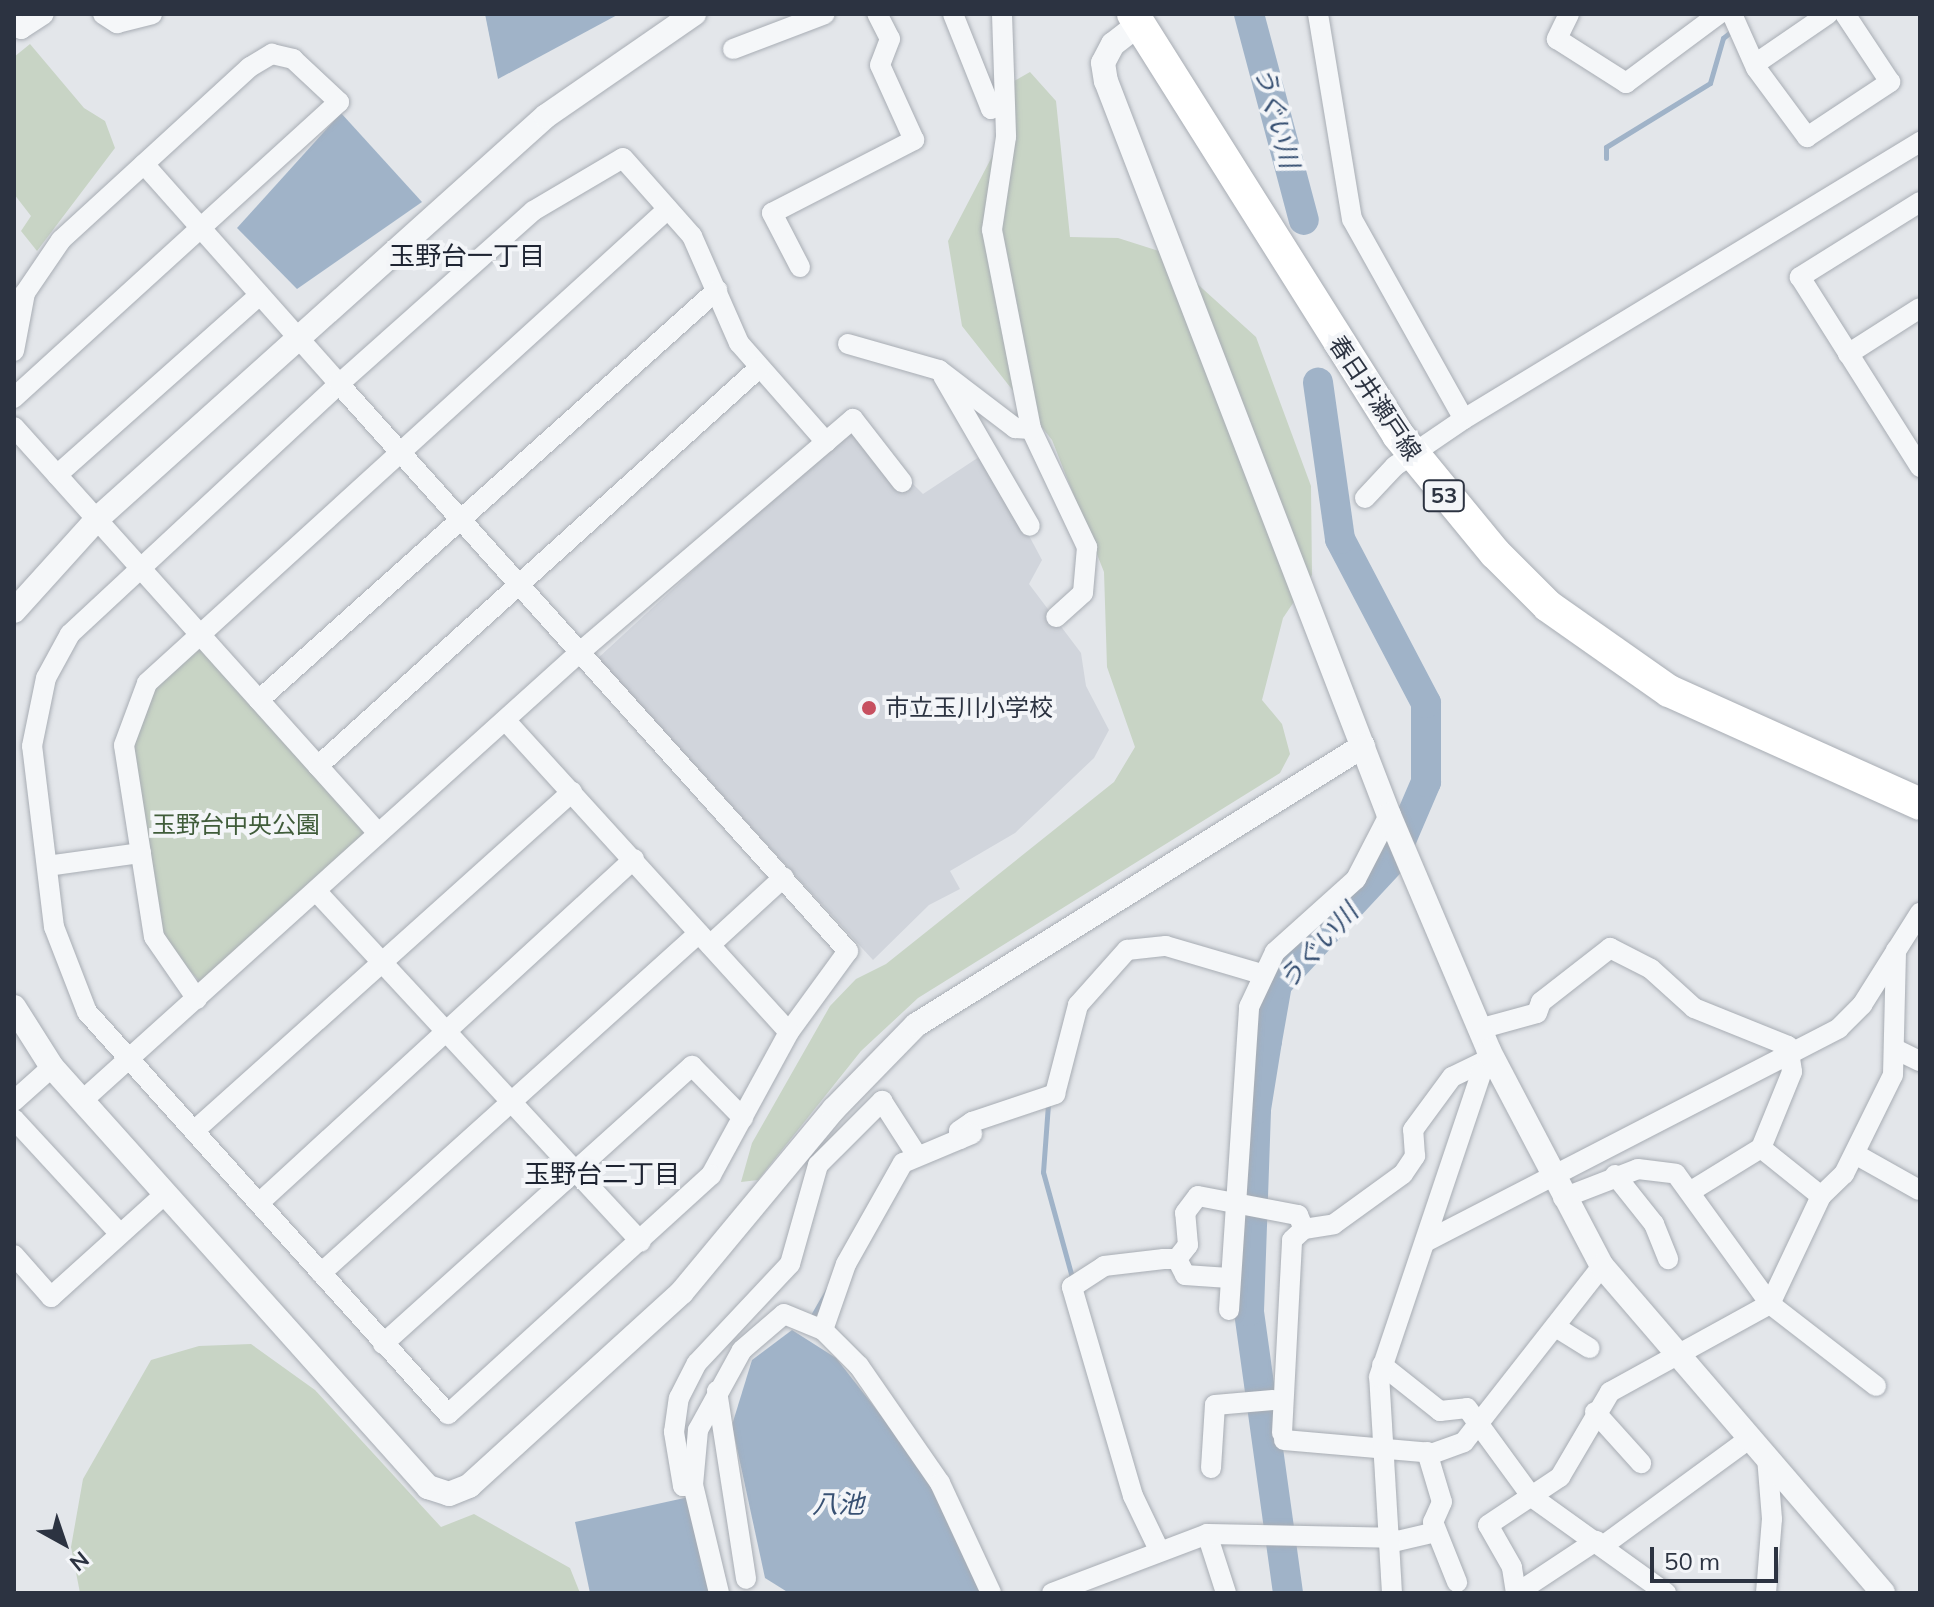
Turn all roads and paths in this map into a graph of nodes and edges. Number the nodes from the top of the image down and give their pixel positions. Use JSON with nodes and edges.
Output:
{"nodes":[{"id":1,"x":44,"y":14,"type":"edge"},
{"id":2,"x":103,"y":14,"type":"edge"},
{"id":3,"x":152,"y":14,"type":"edge"},
{"id":4,"x":825,"y":14,"type":"edge"},
{"id":5,"x":877,"y":14,"type":"edge"},
{"id":6,"x":953,"y":14,"type":"edge"},
{"id":7,"x":1002,"y":14,"type":"edge"},
{"id":8,"x":1318,"y":14,"type":"edge"},
{"id":9,"x":1569,"y":14,"type":"edge"},
{"id":10,"x":1719,"y":14,"type":"edge"},
{"id":11,"x":1732,"y":14,"type":"edge"},
{"id":12,"x":1828,"y":14,"type":"edge"},
{"id":13,"x":1845,"y":14,"type":"edge"},
{"id":14,"x":681,"y":17,"type":"edge"},
{"id":15,"x":1136,"y":19,"type":"edge"},
{"id":16,"x":14,"y":22,"type":"edge"},
{"id":17,"x":733,"y":49,"type":"dead end"},
{"id":18,"x":1755,"y":64,"type":"junction"},
{"id":19,"x":1004,"y":103,"type":"junction"},
{"id":20,"x":1920,"y":142,"type":"edge"},
{"id":21,"x":144,"y":164,"type":"junction"},
{"id":22,"x":1920,"y":202,"type":"edge"},
{"id":23,"x":668,"y":209,"type":"junction"},
{"id":24,"x":201,"y":229,"type":"junction"},
{"id":25,"x":800,"y":267,"type":"dead end"},
{"id":26,"x":717,"y":290,"type":"junction"},
{"id":27,"x":260,"y":295,"type":"junction"},
{"id":28,"x":1920,"y":308,"type":"edge"},
{"id":29,"x":299,"y":339,"type":"junction"},
{"id":30,"x":848,"y":344,"type":"dead end"},
{"id":31,"x":14,"y":351,"type":"edge"},
{"id":32,"x":1848,"y":354,"type":"junction"},
{"id":33,"x":759,"y":368,"type":"junction"},
{"id":34,"x":939,"y":370,"type":"junction"},
{"id":35,"x":339,"y":384,"type":"junction"},
{"id":36,"x":14,"y":398,"type":"edge"},
{"id":37,"x":1464,"y":419,"type":"junction"},
{"id":38,"x":14,"y":427,"type":"edge"},
{"id":39,"x":1920,"y":428,"type":"edge"},
{"id":40,"x":1031,"y":429,"type":"junction"},
{"id":41,"x":1902,"y":439,"type":"junction"},
{"id":42,"x":826,"y":442,"type":"junction"},
{"id":43,"x":399,"y":451,"type":"junction"},
{"id":44,"x":1411,"y":454,"type":"junction"},
{"id":45,"x":1920,"y":467,"type":"edge"},
{"id":46,"x":57,"y":475,"type":"junction"},
{"id":47,"x":902,"y":482,"type":"dead end"},
{"id":48,"x":1365,"y":498,"type":"dead end"},
{"id":49,"x":97,"y":519,"type":"junction"},
{"id":50,"x":461,"y":519,"type":"junction"},
{"id":51,"x":1030,"y":526,"type":"dead end"},
{"id":52,"x":140,"y":567,"type":"junction"},
{"id":53,"x":520,"y":585,"type":"junction"},
{"id":54,"x":14,"y":611,"type":"edge"},
{"id":55,"x":1056,"y":617,"type":"dead end"},
{"id":56,"x":199,"y":633,"type":"junction"},
{"id":57,"x":580,"y":652,"type":"junction"},
{"id":58,"x":259,"y":700,"type":"junction"},
{"id":59,"x":506,"y":721,"type":"junction"},
{"id":60,"x":1363,"y":746,"type":"junction"},
{"id":61,"x":318,"y":766,"type":"junction"},
{"id":62,"x":572,"y":792,"type":"junction"},
{"id":63,"x":1920,"y":804,"type":"edge"},
{"id":64,"x":1389,"y":815,"type":"junction"},
{"id":65,"x":378,"y":833,"type":"junction"},
{"id":66,"x":141,"y":853,"type":"junction"},
{"id":67,"x":634,"y":859,"type":"junction"},
{"id":68,"x":47,"y":866,"type":"junction"},
{"id":69,"x":784,"y":877,"type":"junction"},
{"id":70,"x":316,"y":891,"type":"junction"},
{"id":71,"x":1920,"y":913,"type":"edge"},
{"id":72,"x":704,"y":939,"type":"junction"},
{"id":73,"x":1896,"y":950,"type":"junction"},
{"id":74,"x":383,"y":961,"type":"junction"},
{"id":75,"x":1261,"y":974,"type":"junction"},
{"id":76,"x":197,"y":999,"type":"junction"},
{"id":77,"x":15,"y":1016,"type":"edge"},
{"id":78,"x":1479,"y":1029,"type":"junction"},
{"id":79,"x":447,"y":1031,"type":"junction"},
{"id":80,"x":789,"y":1032,"type":"junction"},
{"id":81,"x":1897,"y":1050,"type":"junction"},
{"id":82,"x":1792,"y":1054,"type":"junction"},
{"id":83,"x":1488,"y":1056,"type":"junction"},
{"id":84,"x":129,"y":1061,"type":"junction"},
{"id":85,"x":1920,"y":1061,"type":"edge"},
{"id":86,"x":52,"y":1067,"type":"junction"},
{"id":87,"x":83,"y":1100,"type":"junction"},
{"id":88,"x":14,"y":1101,"type":"edge"},
{"id":89,"x":511,"y":1101,"type":"junction"},
{"id":90,"x":743,"y":1118,"type":"junction"},
{"id":91,"x":14,"y":1119,"type":"edge"},
{"id":92,"x":194,"y":1131,"type":"junction"},
{"id":93,"x":1761,"y":1148,"type":"junction"},
{"id":94,"x":916,"y":1154,"type":"junction"},
{"id":95,"x":1855,"y":1154,"type":"junction"},
{"id":96,"x":809,"y":1159,"type":"junction"},
{"id":97,"x":576,"y":1171,"type":"junction"},
{"id":98,"x":1615,"y":1175,"type":"junction"},
{"id":99,"x":1558,"y":1189,"type":"junction"},
{"id":100,"x":1919,"y":1190,"type":"edge"},
{"id":101,"x":1691,"y":1191,"type":"junction"},
{"id":102,"x":166,"y":1193,"type":"junction"},
{"id":103,"x":1821,"y":1196,"type":"junction"},
{"id":104,"x":1232,"y":1201,"type":"junction"},
{"id":105,"x":259,"y":1203,"type":"junction"},
{"id":106,"x":1304,"y":1229,"type":"junction"},
{"id":107,"x":120,"y":1234,"type":"junction"},
{"id":108,"x":641,"y":1242,"type":"junction"},
{"id":109,"x":1425,"y":1242,"type":"junction"},
{"id":110,"x":14,"y":1255,"type":"edge"},
{"id":111,"x":1177,"y":1259,"type":"junction"},
{"id":112,"x":1668,"y":1259,"type":"dead end"},
{"id":113,"x":1602,"y":1266,"type":"junction"},
{"id":114,"x":321,"y":1273,"type":"junction"},
{"id":115,"x":1229,"y":1278,"type":"junction"},
{"id":116,"x":1770,"y":1304,"type":"junction"},
{"id":117,"x":1229,"y":1310,"type":"dead end"},
{"id":118,"x":1559,"y":1329,"type":"junction"},
{"id":119,"x":823,"y":1330,"type":"junction"},
{"id":120,"x":383,"y":1344,"type":"junction"},
{"id":121,"x":1589,"y":1348,"type":"dead end"},
{"id":122,"x":1679,"y":1354,"type":"junction"},
{"id":123,"x":1382,"y":1365,"type":"junction"},
{"id":124,"x":1876,"y":1386,"type":"dead end"},
{"id":125,"x":717,"y":1391,"type":"junction"},
{"id":126,"x":1273,"y":1400,"type":"dead end"},
{"id":127,"x":1595,"y":1412,"type":"junction"},
{"id":128,"x":1482,"y":1427,"type":"junction"},
{"id":129,"x":1750,"y":1438,"type":"junction"},
{"id":130,"x":1385,"y":1448,"type":"junction"},
{"id":131,"x":1427,"y":1452,"type":"junction"},
{"id":132,"x":1767,"y":1457,"type":"junction"},
{"id":133,"x":1641,"y":1463,"type":"dead end"},
{"id":134,"x":1211,"y":1468,"type":"dead end"},
{"id":135,"x":693,"y":1485,"type":"junction"},
{"id":136,"x":1532,"y":1497,"type":"junction"},
{"id":137,"x":1436,"y":1532,"type":"junction"},
{"id":138,"x":1207,"y":1534,"type":"junction"},
{"id":139,"x":1393,"y":1540,"type":"junction"},
{"id":140,"x":1600,"y":1543,"type":"junction"},
{"id":141,"x":1159,"y":1550,"type":"junction"},
{"id":142,"x":746,"y":1579,"type":"dead end"},
{"id":143,"x":1457,"y":1582,"type":"dead end"},
{"id":144,"x":719,"y":1593,"type":"edge"},
{"id":145,"x":991,"y":1593,"type":"edge"},
{"id":146,"x":1052,"y":1593,"type":"edge"},
{"id":147,"x":1226,"y":1593,"type":"edge"},
{"id":148,"x":1392,"y":1593,"type":"edge"},
{"id":149,"x":1517,"y":1593,"type":"edge"},
{"id":150,"x":1666,"y":1593,"type":"edge"},
{"id":151,"x":1766,"y":1593,"type":"edge"},
{"id":152,"x":1883,"y":1593,"type":"edge"}],
"edges":[{"from":1,"to":16,"type":"street"},
{"from":2,"to":3,"type":"street"},
{"from":4,"to":17,"type":"street"},
{"from":5,"to":25,"type":"street"},
{"from":6,"to":19,"type":"street"},
{"from":7,"to":19,"type":"street"},
{"from":8,"to":37,"type":"street"},
{"from":9,"to":10,"type":"street"},
{"from":11,"to":18,"type":"street"},
{"from":12,"to":18,"type":"street"},
{"from":13,"to":18,"type":"street"},
{"from":14,"to":29,"type":"street"},
{"from":15,"to":44,"type":"main road","name":"春日井瀬戸線","number":"53"},
{"from":15,"to":60,"type":"street"},
{"from":19,"to":40,"type":"street"},
{"from":20,"to":37,"type":"street"},
{"from":21,"to":24,"type":"street"},
{"from":21,"to":24,"type":"street"},
{"from":21,"to":31,"type":"street"},
{"from":22,"to":32,"type":"street"},
{"from":23,"to":26,"type":"street"},
{"from":23,"to":35,"type":"street"},
{"from":23,"to":43,"type":"street"},
{"from":24,"to":27,"type":"street"},
{"from":24,"to":36,"type":"street"},
{"from":26,"to":33,"type":"street"},
{"from":26,"to":50,"type":"street"},
{"from":27,"to":29,"type":"street"},
{"from":27,"to":46,"type":"street"},
{"from":28,"to":32,"type":"street"},
{"from":29,"to":35,"type":"street"},
{"from":29,"to":49,"type":"street"},
{"from":30,"to":34,"type":"street"},
{"from":32,"to":41,"type":"street"},
{"from":33,"to":42,"type":"street"},
{"from":33,"to":53,"type":"street"},
{"from":34,"to":40,"type":"street"},
{"from":34,"to":51,"type":"street"},
{"from":35,"to":43,"type":"street"},
{"from":35,"to":52,"type":"street"},
{"from":37,"to":44,"type":"street"},
{"from":38,"to":46,"type":"street"},
{"from":39,"to":41,"type":"street"},
{"from":40,"to":55,"type":"street"},
{"from":41,"to":45,"type":"street"},
{"from":42,"to":47,"type":"street"},
{"from":42,"to":57,"type":"street"},
{"from":43,"to":50,"type":"street"},
{"from":43,"to":56,"type":"street"},
{"from":44,"to":48,"type":"street"},
{"from":44,"to":63,"type":"main road","name":"春日井瀬戸線","number":"53"},
{"from":46,"to":49,"type":"street"},
{"from":49,"to":52,"type":"street"},
{"from":49,"to":54,"type":"street"},
{"from":50,"to":53,"type":"street"},
{"from":50,"to":58,"type":"street"},
{"from":52,"to":56,"type":"street"},
{"from":52,"to":68,"type":"street"},
{"from":53,"to":57,"type":"street"},
{"from":53,"to":61,"type":"street"},
{"from":56,"to":58,"type":"street"},
{"from":56,"to":66,"type":"street"},
{"from":57,"to":59,"type":"street"},
{"from":57,"to":69,"type":"street"},
{"from":58,"to":61,"type":"street"},
{"from":59,"to":62,"type":"street"},
{"from":59,"to":65,"type":"street"},
{"from":60,"to":64,"type":"street"},
{"from":60,"to":96,"type":"street"},
{"from":61,"to":65,"type":"street"},
{"from":62,"to":67,"type":"street"},
{"from":62,"to":74,"type":"street"},
{"from":64,"to":75,"type":"street"},
{"from":64,"to":78,"type":"street"},
{"from":65,"to":70,"type":"street"},
{"from":66,"to":68,"type":"street"},
{"from":66,"to":76,"type":"street"},
{"from":67,"to":72,"type":"street"},
{"from":67,"to":79,"type":"street"},
{"from":68,"to":84,"type":"street"},
{"from":69,"to":72,"type":"street"},
{"from":69,"to":80,"type":"street"},
{"from":70,"to":74,"type":"street"},
{"from":70,"to":76,"type":"street"},
{"from":71,"to":73,"type":"street"},
{"from":72,"to":80,"type":"street"},
{"from":72,"to":89,"type":"street"},
{"from":73,"to":81,"type":"street"},
{"from":73,"to":82,"type":"street"},
{"from":74,"to":79,"type":"street"},
{"from":74,"to":92,"type":"street"},
{"from":75,"to":94,"type":"street"},
{"from":75,"to":104,"type":"street"},
{"from":76,"to":84,"type":"street"},
{"from":77,"to":86,"type":"street"},
{"from":78,"to":82,"type":"street"},
{"from":78,"to":83,"type":"street"},
{"from":79,"to":89,"type":"street"},
{"from":79,"to":105,"type":"street"},
{"from":80,"to":90,"type":"street"},
{"from":81,"to":85,"type":"street"},
{"from":81,"to":95,"type":"street"},
{"from":82,"to":93,"type":"street"},
{"from":82,"to":99,"type":"street"},
{"from":83,"to":99,"type":"street"},
{"from":83,"to":106,"type":"street"},
{"from":83,"to":109,"type":"street"},
{"from":84,"to":87,"type":"street"},
{"from":84,"to":92,"type":"street"},
{"from":86,"to":87,"type":"street"},
{"from":86,"to":88,"type":"street"},
{"from":87,"to":102,"type":"street"},
{"from":89,"to":97,"type":"street"},
{"from":89,"to":114,"type":"street"},
{"from":90,"to":97,"type":"street"},
{"from":90,"to":108,"type":"street"},
{"from":91,"to":107,"type":"street"},
{"from":92,"to":105,"type":"street"},
{"from":93,"to":101,"type":"street"},
{"from":93,"to":103,"type":"street"},
{"from":94,"to":96,"type":"street"},
{"from":94,"to":119,"type":"street"},
{"from":95,"to":100,"type":"street"},
{"from":95,"to":103,"type":"street"},
{"from":96,"to":102,"type":"street"},
{"from":96,"to":135,"type":"street"},
{"from":97,"to":108,"type":"street"},
{"from":97,"to":120,"type":"street"},
{"from":98,"to":99,"type":"street"},
{"from":98,"to":101,"type":"street"},
{"from":98,"to":112,"type":"street"},
{"from":99,"to":109,"type":"street"},
{"from":99,"to":113,"type":"street"},
{"from":101,"to":116,"type":"street"},
{"from":102,"to":107,"type":"street"},
{"from":103,"to":116,"type":"street"},
{"from":104,"to":106,"type":"street"},
{"from":104,"to":111,"type":"street"},
{"from":104,"to":115,"type":"street"},
{"from":105,"to":114,"type":"street"},
{"from":106,"to":130,"type":"street"},
{"from":107,"to":110,"type":"street"},
{"from":108,"to":120,"type":"street"},
{"from":109,"to":123,"type":"street"},
{"from":111,"to":115,"type":"street"},
{"from":111,"to":141,"type":"street"},
{"from":113,"to":118,"type":"street"},
{"from":113,"to":122,"type":"street"},
{"from":114,"to":120,"type":"street"},
{"from":115,"to":117,"type":"street"},
{"from":116,"to":122,"type":"street"},
{"from":116,"to":124,"type":"street"},
{"from":118,"to":121,"type":"street"},
{"from":118,"to":128,"type":"street"},
{"from":119,"to":125,"type":"street"},
{"from":119,"to":145,"type":"street"},
{"from":122,"to":127,"type":"street"},
{"from":122,"to":129,"type":"street"},
{"from":123,"to":128,"type":"street"},
{"from":123,"to":130,"type":"street"},
{"from":125,"to":135,"type":"street"},
{"from":125,"to":142,"type":"street"},
{"from":126,"to":134,"type":"street"},
{"from":127,"to":133,"type":"street"},
{"from":127,"to":136,"type":"street"},
{"from":128,"to":131,"type":"street"},
{"from":128,"to":136,"type":"street"},
{"from":129,"to":132,"type":"street"},
{"from":129,"to":140,"type":"street"},
{"from":130,"to":131,"type":"street"},
{"from":130,"to":139,"type":"street"},
{"from":131,"to":137,"type":"street"},
{"from":132,"to":151,"type":"street"},
{"from":132,"to":152,"type":"street"},
{"from":135,"to":144,"type":"street"},
{"from":136,"to":140,"type":"street"},
{"from":136,"to":149,"type":"street"},
{"from":137,"to":139,"type":"street"},
{"from":137,"to":143,"type":"street"},
{"from":138,"to":139,"type":"street"},
{"from":138,"to":141,"type":"street"},
{"from":138,"to":147,"type":"street"},
{"from":139,"to":148,"type":"street"},
{"from":140,"to":149,"type":"street"},
{"from":140,"to":150,"type":"street"},
{"from":141,"to":146,"type":"street"}]}
